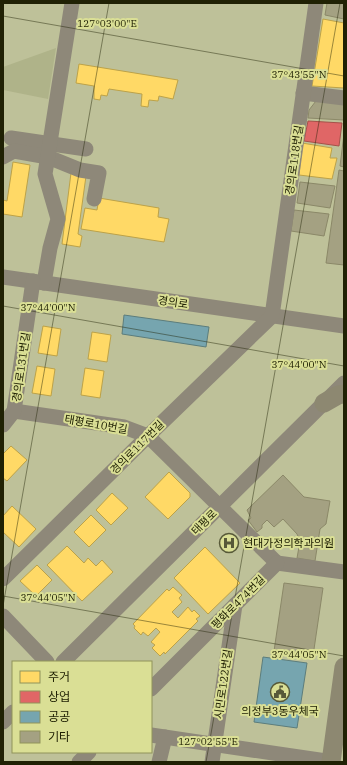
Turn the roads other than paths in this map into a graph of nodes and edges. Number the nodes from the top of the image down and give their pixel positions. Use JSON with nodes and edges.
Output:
{"nodes":[{"id":1,"x":72,"y":3,"type":"edge"},
{"id":2,"x":316,"y":3,"type":"edge"},
{"id":3,"x":303,"y":93,"type":"junction"},
{"id":4,"x":344,"y":98,"type":"edge"},
{"id":5,"x":11,"y":138,"type":"dead end"},
{"id":6,"x":86,"y":149,"type":"dead end"},
{"id":7,"x":49,"y":150,"type":"junction"},
{"id":8,"x":3,"y":157,"type":"edge"},
{"id":9,"x":94,"y":199,"type":"dead end"},
{"id":10,"x":3,"y":277,"type":"edge"},
{"id":11,"x":38,"y":282,"type":"junction"},
{"id":12,"x":272,"y":316,"type":"junction"},
{"id":13,"x":344,"y":326,"type":"edge"},
{"id":14,"x":344,"y":383,"type":"edge"},
{"id":15,"x":344,"y":394,"type":"edge"},
{"id":16,"x":324,"y":403,"type":"junction"},
{"id":17,"x":14,"y":411,"type":"junction"},
{"id":18,"x":3,"y":425,"type":"edge"},
{"id":19,"x":148,"y":436,"type":"junction"},
{"id":20,"x":220,"y":506,"type":"junction"},
{"id":21,"x":277,"y":563,"type":"junction"},
{"id":22,"x":344,"y":572,"type":"edge"},
{"id":23,"x":3,"y":580,"type":"edge"},
{"id":24,"x":235,"y":605,"type":"junction"},
{"id":25,"x":3,"y":616,"type":"edge"},
{"id":26,"x":46,"y":661,"type":"edge"},
{"id":27,"x":64,"y":661,"type":"edge"},
{"id":28,"x":344,"y":666,"type":"edge"},
{"id":29,"x":152,"y":688,"type":"edge"},
{"id":30,"x":12,"y":713,"type":"edge"},
{"id":31,"x":3,"y":722,"type":"edge"},
{"id":32,"x":158,"y":736,"type":"edge"},
{"id":33,"x":214,"y":744,"type":"junction"},
{"id":34,"x":88,"y":753,"type":"edge"},
{"id":35,"x":79,"y":762,"type":"edge"},
{"id":36,"x":159,"y":762,"type":"edge"},
{"id":37,"x":212,"y":762,"type":"edge"},
{"id":38,"x":331,"y":762,"type":"edge"}],
"edges":[{"from":1,"to":7,"type":"street","name":"경의로131번길"},
{"from":2,"to":3,"type":"street","name":"경의로118번길"},
{"from":3,"to":4,"type":"street"},
{"from":3,"to":12,"type":"street","name":"경의로118번길"},
{"from":5,"to":7,"type":"street"},
{"from":6,"to":7,"type":"street"},
{"from":7,"to":8,"type":"street"},
{"from":7,"to":9,"type":"street"},
{"from":7,"to":11,"type":"street","name":"경의로131번길"},
{"from":10,"to":11,"type":"street","name":"경의로"},
{"from":11,"to":12,"type":"street","name":"경의로"},
{"from":11,"to":17,"type":"street","name":"경의로131번길"},
{"from":12,"to":13,"type":"street","name":"경의로"},
{"from":12,"to":19,"type":"street","name":"경의로117번길"},
{"from":14,"to":16,"type":"street","name":"태평로"},
{"from":15,"to":16,"type":"main road"},
{"from":16,"to":20,"type":"street","name":"태평로"},
{"from":17,"to":18,"type":"street","name":"경의로131번길"},
{"from":17,"to":19,"type":"street","name":"태평로10번길"},
{"from":19,"to":20,"type":"street","name":"태평로10번길"},
{"from":19,"to":23,"type":"street","name":"경의로117번길"},
{"from":20,"to":21,"type":"street","name":"태평로10번길"},
{"from":20,"to":27,"type":"street","name":"태평로"},
{"from":21,"to":22,"type":"street"},
{"from":21,"to":24,"type":"street","name":"평화로474번길"},
{"from":24,"to":29,"type":"street","name":"평화로474번길"},
{"from":24,"to":33,"type":"street","name":"시민로122번길"},
{"from":25,"to":26,"type":"street"},
{"from":28,"to":38,"type":"main road"},
{"from":30,"to":31,"type":"street"},
{"from":32,"to":33,"type":"street"},
{"from":32,"to":36,"type":"street"},
{"from":33,"to":37,"type":"street","name":"시민로122번길"},
{"from":33,"to":38,"type":"street"},
{"from":34,"to":35,"type":"street"}]}
